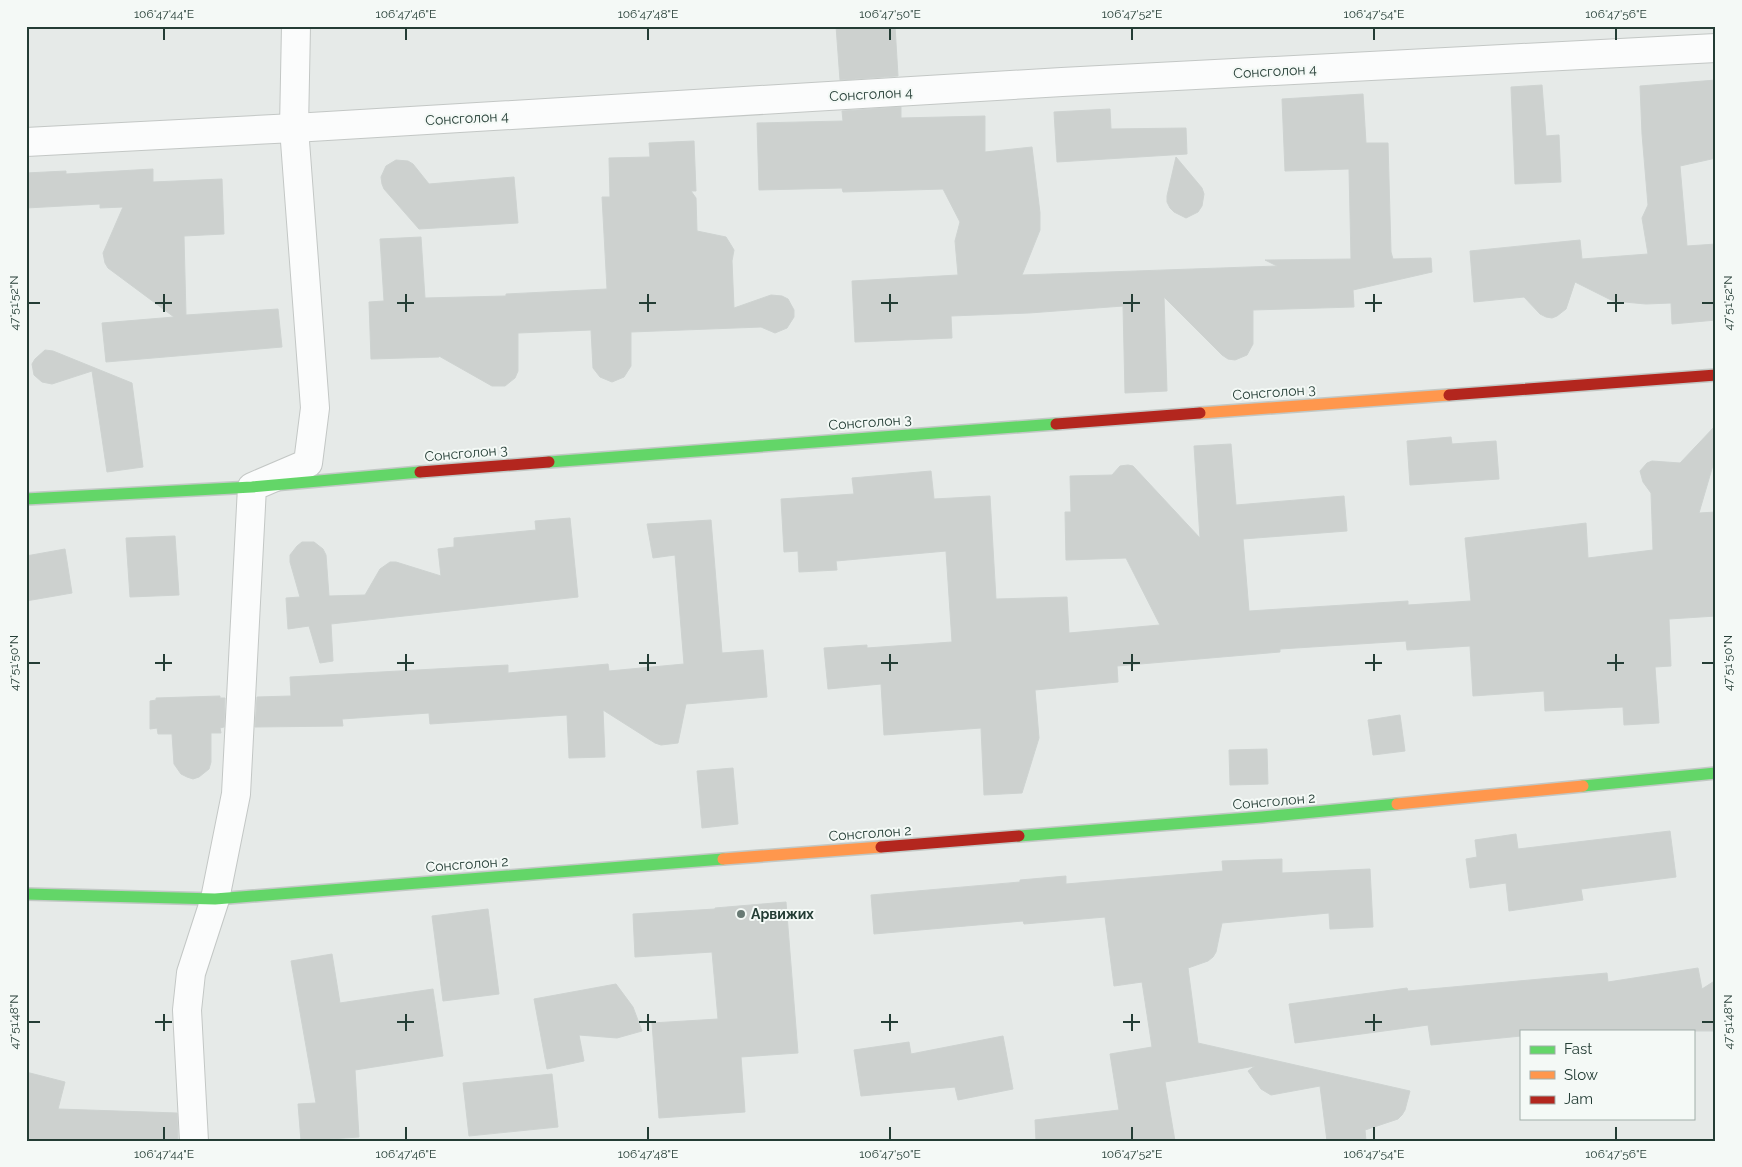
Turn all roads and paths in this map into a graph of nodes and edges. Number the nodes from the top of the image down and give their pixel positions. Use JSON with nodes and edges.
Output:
{"nodes":[{"id":1,"x":296,"y":26,"type":"edge"},
{"id":2,"x":1716,"y":48,"type":"edge"},
{"id":3,"x":294,"y":128,"type":"junction"},
{"id":4,"x":26,"y":142,"type":"edge"},
{"id":5,"x":1716,"y":375,"type":"edge"},
{"id":6,"x":252,"y":487,"type":"junction"},
{"id":7,"x":26,"y":498,"type":"edge"},
{"id":8,"x":1716,"y":773,"type":"edge"},
{"id":9,"x":26,"y":894,"type":"edge"},
{"id":10,"x":215,"y":899,"type":"junction"},
{"id":11,"x":194,"y":1141,"type":"edge"}],
"edges":[{"from":1,"to":3,"type":"street"},
{"from":2,"to":3,"type":"street","name":"Сонсголон 4"},
{"from":3,"to":4,"type":"street","name":"Сонсголон 4"},
{"from":3,"to":6,"type":"street"},
{"from":5,"to":6,"type":"street","name":"Сонсголон 3"},
{"from":6,"to":7,"type":"street","name":"Сонсголон 3"},
{"from":6,"to":10,"type":"street"},
{"from":8,"to":10,"type":"street","name":"Сонсголон 2"},
{"from":9,"to":10,"type":"street","name":"Сонсголон 2"},
{"from":10,"to":11,"type":"street"}]}
